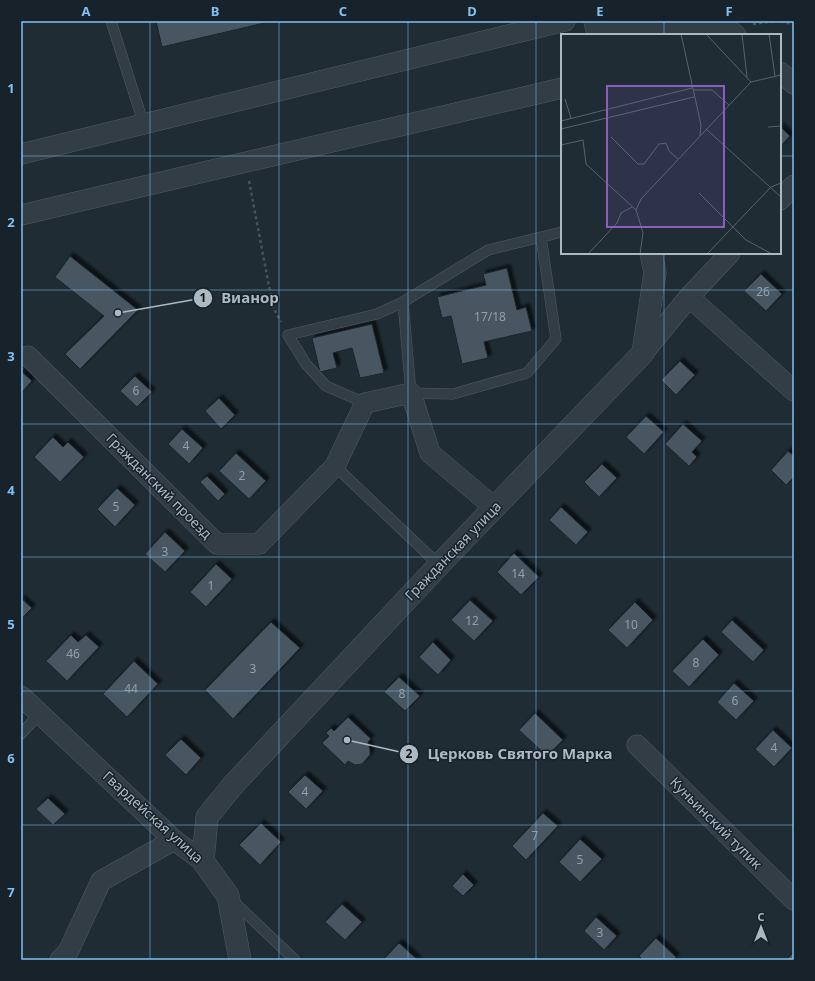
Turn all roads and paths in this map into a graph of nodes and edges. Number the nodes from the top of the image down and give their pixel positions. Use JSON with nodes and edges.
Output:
{"nodes":[{"id":1,"x":111,"y":21,"type":"edge"},
{"id":2,"x":565,"y":21,"type":"edge"},
{"id":3,"x":781,"y":21,"type":"edge"},
{"id":4,"x":794,"y":25,"type":"edge"},
{"id":5,"x":597,"y":27,"type":"edge"},
{"id":6,"x":735,"y":34,"type":"edge"},
{"id":7,"x":781,"y":73,"type":"edge"},
{"id":8,"x":794,"y":84,"type":"edge"},
{"id":9,"x":561,"y":88,"type":"edge"},
{"id":10,"x":144,"y":125,"type":"junction"},
{"id":11,"x":21,"y":154,"type":"edge"},
{"id":12,"x":246,"y":162,"type":"junction"},
{"id":13,"x":794,"y":185,"type":"edge"},
{"id":14,"x":781,"y":199,"type":"edge"},
{"id":15,"x":21,"y":215,"type":"edge"},
{"id":16,"x":561,"y":232,"type":"edge"},
{"id":17,"x":541,"y":237,"type":"junction"},
{"id":18,"x":651,"y":254,"type":"edge"},
{"id":19,"x":729,"y":254,"type":"edge"},
{"id":20,"x":689,"y":297,"type":"junction"},
{"id":21,"x":403,"y":302,"type":"junction"},
{"id":22,"x":288,"y":335,"type":"junction"},
{"id":23,"x":643,"y":353,"type":"junction"},
{"id":24,"x":28,"y":356,"type":"dead end"},
{"id":25,"x":794,"y":391,"type":"edge"},
{"id":26,"x":411,"y":393,"type":"junction"},
{"id":27,"x":365,"y":403,"type":"junction"},
{"id":28,"x":335,"y":466,"type":"junction"},
{"id":29,"x":495,"y":508,"type":"junction"},
{"id":30,"x":439,"y":565,"type":"junction"},
{"id":31,"x":21,"y":696,"type":"edge"},
{"id":32,"x":40,"y":714,"type":"junction"},
{"id":33,"x":21,"y":734,"type":"edge"},
{"id":34,"x":637,"y":746,"type":"dead end"},
{"id":35,"x":174,"y":840,"type":"junction"},
{"id":36,"x":203,"y":861,"type":"junction"},
{"id":37,"x":228,"y":896,"type":"junction"},
{"id":38,"x":794,"y":900,"type":"edge"},
{"id":39,"x":60,"y":960,"type":"edge"},
{"id":40,"x":240,"y":960,"type":"edge"},
{"id":41,"x":296,"y":960,"type":"edge"}],
"edges":[{"from":1,"to":10,"type":"lane"},
{"from":2,"to":10,"type":"street"},
{"from":3,"to":4,"type":"path"},
{"from":5,"to":6,"type":"street"},
{"from":7,"to":8,"type":"street"},
{"from":9,"to":12,"type":"street"},
{"from":10,"to":11,"type":"street"},
{"from":12,"to":15,"type":"street"},
{"from":12,"to":22,"type":"path"},
{"from":13,"to":14,"type":"street"},
{"from":16,"to":17,"type":"lane"},
{"from":17,"to":21,"type":"lane"},
{"from":17,"to":26,"type":"lane"},
{"from":18,"to":23,"type":"street"},
{"from":19,"to":20,"type":"street","name":"Гражданская улица"},
{"from":20,"to":23,"type":"street","name":"Гражданская улица"},
{"from":20,"to":25,"type":"street"},
{"from":21,"to":22,"type":"lane"},
{"from":21,"to":26,"type":"lane"},
{"from":22,"to":27,"type":"lane"},
{"from":23,"to":29,"type":"street","name":"Гражданская улица"},
{"from":24,"to":28,"type":"street","name":"Гражданский проезд"},
{"from":26,"to":27,"type":"street"},
{"from":26,"to":29,"type":"street"},
{"from":27,"to":28,"type":"street","name":"Гражданский проезд"},
{"from":28,"to":30,"type":"lane"},
{"from":29,"to":30,"type":"street","name":"Гражданская улица"},
{"from":30,"to":36,"type":"street","name":"Гражданская улица"},
{"from":31,"to":32,"type":"street","name":"Гвардейская улица"},
{"from":32,"to":33,"type":"lane"},
{"from":32,"to":35,"type":"street","name":"Гвардейская улица"},
{"from":34,"to":38,"type":"street","name":"Куньинский тупик"},
{"from":35,"to":36,"type":"street","name":"Гвардейская улица"},
{"from":35,"to":39,"type":"street"},
{"from":36,"to":37,"type":"street","name":"Гвардейская улица"},
{"from":37,"to":40,"type":"street"},
{"from":37,"to":41,"type":"lane","name":"Гвардейская улица"}]}
